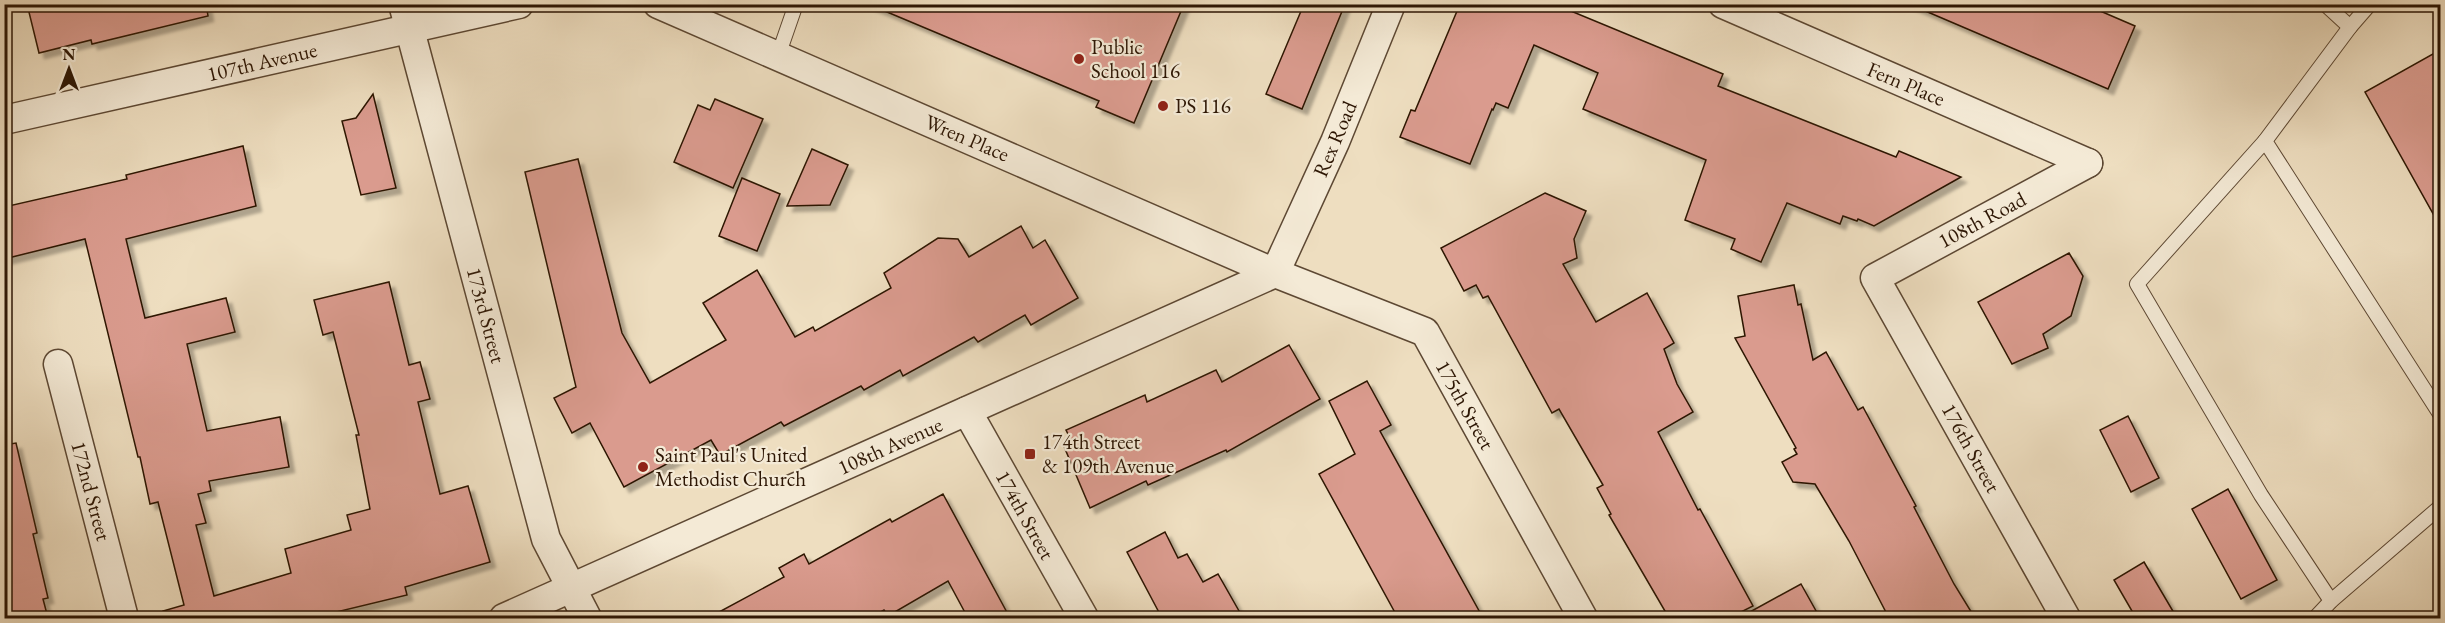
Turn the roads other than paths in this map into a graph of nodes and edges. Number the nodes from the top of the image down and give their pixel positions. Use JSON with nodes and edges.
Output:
{"nodes":[{"id":1,"x":519,"y":4,"type":"edge"},
{"id":2,"x":658,"y":4,"type":"edge"},
{"id":3,"x":796,"y":4,"type":"edge"},
{"id":4,"x":1391,"y":4,"type":"edge"},
{"id":5,"x":1723,"y":4,"type":"edge"},
{"id":6,"x":2325,"y":4,"type":"edge"},
{"id":7,"x":2370,"y":4,"type":"edge"},
{"id":8,"x":406,"y":17,"type":"edge"},
{"id":9,"x":2350,"y":27,"type":"junction"},
{"id":10,"x":778,"y":56,"type":"junction"},
{"id":11,"x":4,"y":120,"type":"edge"},
{"id":12,"x":2265,"y":141,"type":"junction"},
{"id":13,"x":2088,"y":163,"type":"joint"},
{"id":14,"x":1275,"y":273,"type":"junction"},
{"id":15,"x":1875,"y":278,"type":"joint"},
{"id":16,"x":58,"y":364,"type":"dead end"},
{"id":17,"x":967,"y":411,"type":"junction"},
{"id":18,"x":2440,"y":412,"type":"edge"},
{"id":19,"x":2440,"y":507,"type":"edge"},
{"id":20,"x":571,"y":589,"type":"junction"},
{"id":21,"x":2331,"y":601,"type":"junction"},
{"id":22,"x":124,"y":618,"type":"edge"},
{"id":23,"x":504,"y":618,"type":"edge"},
{"id":24,"x":587,"y":618,"type":"edge"},
{"id":25,"x":1083,"y":618,"type":"edge"},
{"id":26,"x":1584,"y":618,"type":"edge"},
{"id":27,"x":2066,"y":618,"type":"edge"},
{"id":28,"x":2315,"y":618,"type":"edge"}],
"edges":[{"from":1,"to":8,"type":"street","name":"107th Avenue"},
{"from":2,"to":10,"type":"street","name":"Wren Place"},
{"from":3,"to":10,"type":"lane"},
{"from":4,"to":14,"type":"street","name":"Rex Road"},
{"from":5,"to":13,"type":"street","name":"Fern Place"},
{"from":6,"to":9,"type":"lane"},
{"from":7,"to":9,"type":"lane"},
{"from":8,"to":11,"type":"street","name":"107th Avenue"},
{"from":8,"to":20,"type":"street","name":"173rd Street"},
{"from":9,"to":12,"type":"lane"},
{"from":10,"to":14,"type":"street","name":"Wren Place"},
{"from":12,"to":18,"type":"lane"},
{"from":12,"to":21,"type":"lane"},
{"from":13,"to":15,"type":"street","name":"108th Road"},
{"from":14,"to":17,"type":"street","name":"108th Avenue"},
{"from":14,"to":26,"type":"street","name":"175th Street"},
{"from":15,"to":27,"type":"street","name":"176th Street"},
{"from":16,"to":22,"type":"street","name":"172nd Street"},
{"from":17,"to":20,"type":"street","name":"108th Avenue"},
{"from":17,"to":25,"type":"street","name":"174th Street"},
{"from":19,"to":21,"type":"lane"},
{"from":20,"to":23,"type":"street","name":"108th Avenue"},
{"from":20,"to":24,"type":"street","name":"173rd Street"},
{"from":21,"to":28,"type":"lane"}]}
